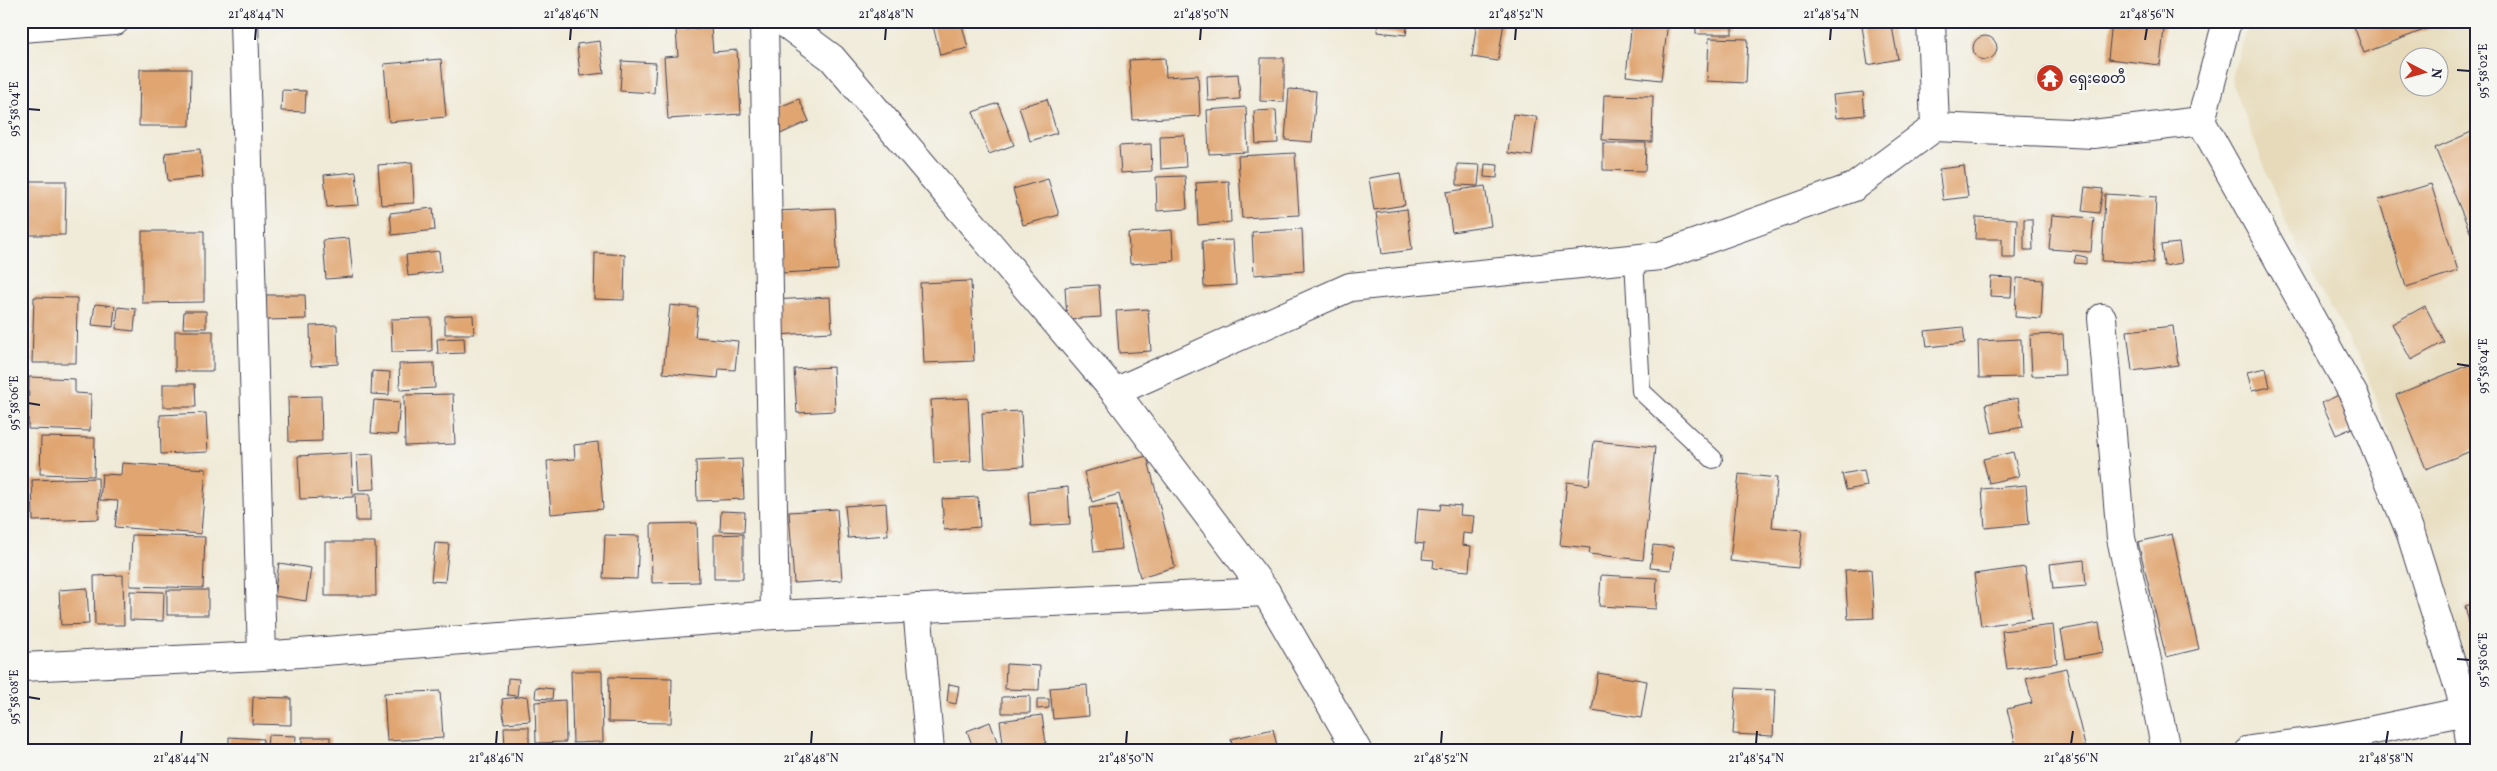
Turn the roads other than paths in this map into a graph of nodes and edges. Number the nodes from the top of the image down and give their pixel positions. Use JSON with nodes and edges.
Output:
{"nodes":[{"id":1,"x":115,"y":21,"type":"edge"},
{"id":2,"x":244,"y":21,"type":"edge"},
{"id":3,"x":764,"y":21,"type":"edge"},
{"id":4,"x":782,"y":21,"type":"edge"},
{"id":5,"x":1931,"y":21,"type":"edge"},
{"id":6,"x":2227,"y":21,"type":"edge"},
{"id":7,"x":21,"y":28,"type":"edge"},
{"id":8,"x":2201,"y":122,"type":"junction"},
{"id":9,"x":1935,"y":127,"type":"junction"},
{"id":10,"x":1634,"y":259,"type":"junction"},
{"id":11,"x":2102,"y":318,"type":"dead end"},
{"id":12,"x":1115,"y":392,"type":"junction"},
{"id":13,"x":1714,"y":459,"type":"dead end"},
{"id":14,"x":1266,"y":592,"type":"junction"},
{"id":15,"x":917,"y":608,"type":"junction"},
{"id":16,"x":775,"y":615,"type":"junction"},
{"id":17,"x":262,"y":656,"type":"junction"},
{"id":18,"x":21,"y":668,"type":"edge"},
{"id":19,"x":2466,"y":711,"type":"junction"},
{"id":20,"x":930,"y":750,"type":"edge"},
{"id":21,"x":1356,"y":750,"type":"edge"},
{"id":22,"x":2166,"y":750,"type":"edge"},
{"id":23,"x":2250,"y":750,"type":"edge"},
{"id":24,"x":2471,"y":750,"type":"edge"}],
"edges":[{"from":1,"to":7,"type":"street"},
{"from":2,"to":17,"type":"street"},
{"from":3,"to":16,"type":"street"},
{"from":4,"to":12,"type":"street"},
{"from":5,"to":9,"type":"street"},
{"from":6,"to":8,"type":"street"},
{"from":8,"to":9,"type":"street"},
{"from":8,"to":19,"type":"street"},
{"from":9,"to":10,"type":"street"},
{"from":10,"to":12,"type":"street"},
{"from":10,"to":13,"type":"lane"},
{"from":11,"to":22,"type":"street"},
{"from":12,"to":14,"type":"street"},
{"from":14,"to":15,"type":"street"},
{"from":14,"to":21,"type":"street"},
{"from":15,"to":16,"type":"street"},
{"from":15,"to":20,"type":"street"},
{"from":16,"to":17,"type":"street"},
{"from":17,"to":18,"type":"street"},
{"from":19,"to":23,"type":"street"},
{"from":19,"to":24,"type":"street"}]}
